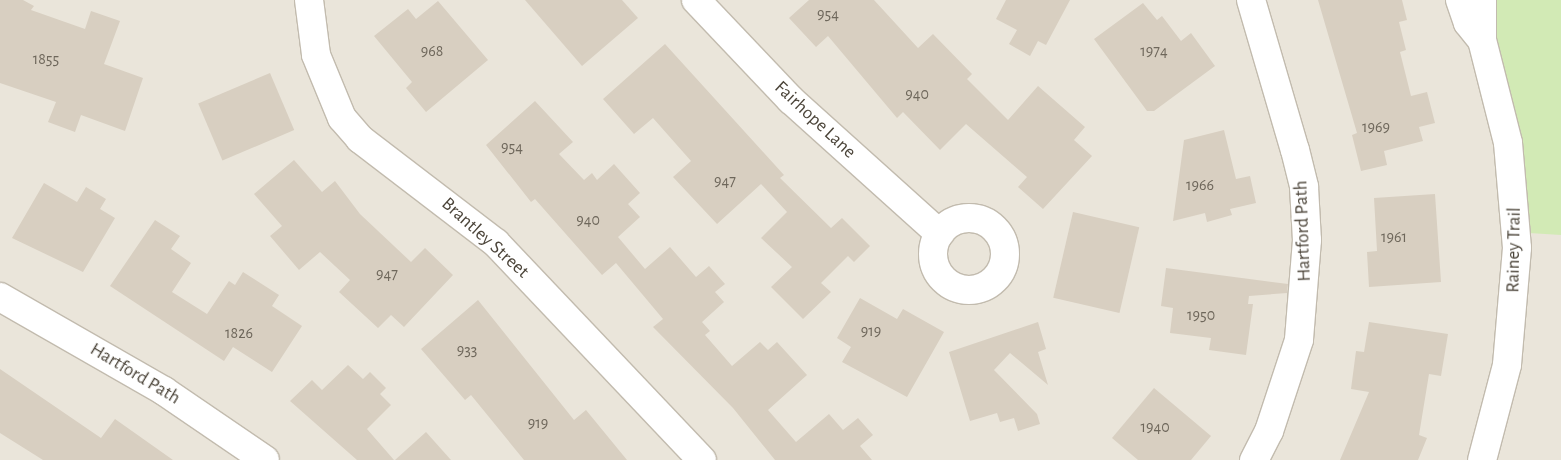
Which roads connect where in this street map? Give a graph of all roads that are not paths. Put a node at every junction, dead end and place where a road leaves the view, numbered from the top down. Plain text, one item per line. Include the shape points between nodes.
1 (310, 0) edge
2 (696, 0) edge
3 (1251, 0) edge
4 (1460, 0) edge
5 (1482, 0) edge
6 (1482, 40) junction
7 (940, 234) dead end
8 (0, 296) edge
9 (264, 460) edge
10 (702, 460) edge
11 (1254, 460) edge
12 (1482, 460) edge

1 - 10 street, Brantley Street via 322,76 342,118 360,139 496,243
2 - 7 street, Fairhope Lane via 791,100
3 - 11 street, Hartford Path via 1304,187 1307,240 1299,340 1270,431
4 - 6 street, Rainey Trail via 1468,23
5 - 6 street, Rainey Trail
6 - 12 street, Rainey Trail via 1508,143 1517,248 1507,365
8 - 9 street, Hartford Path via 164,391

